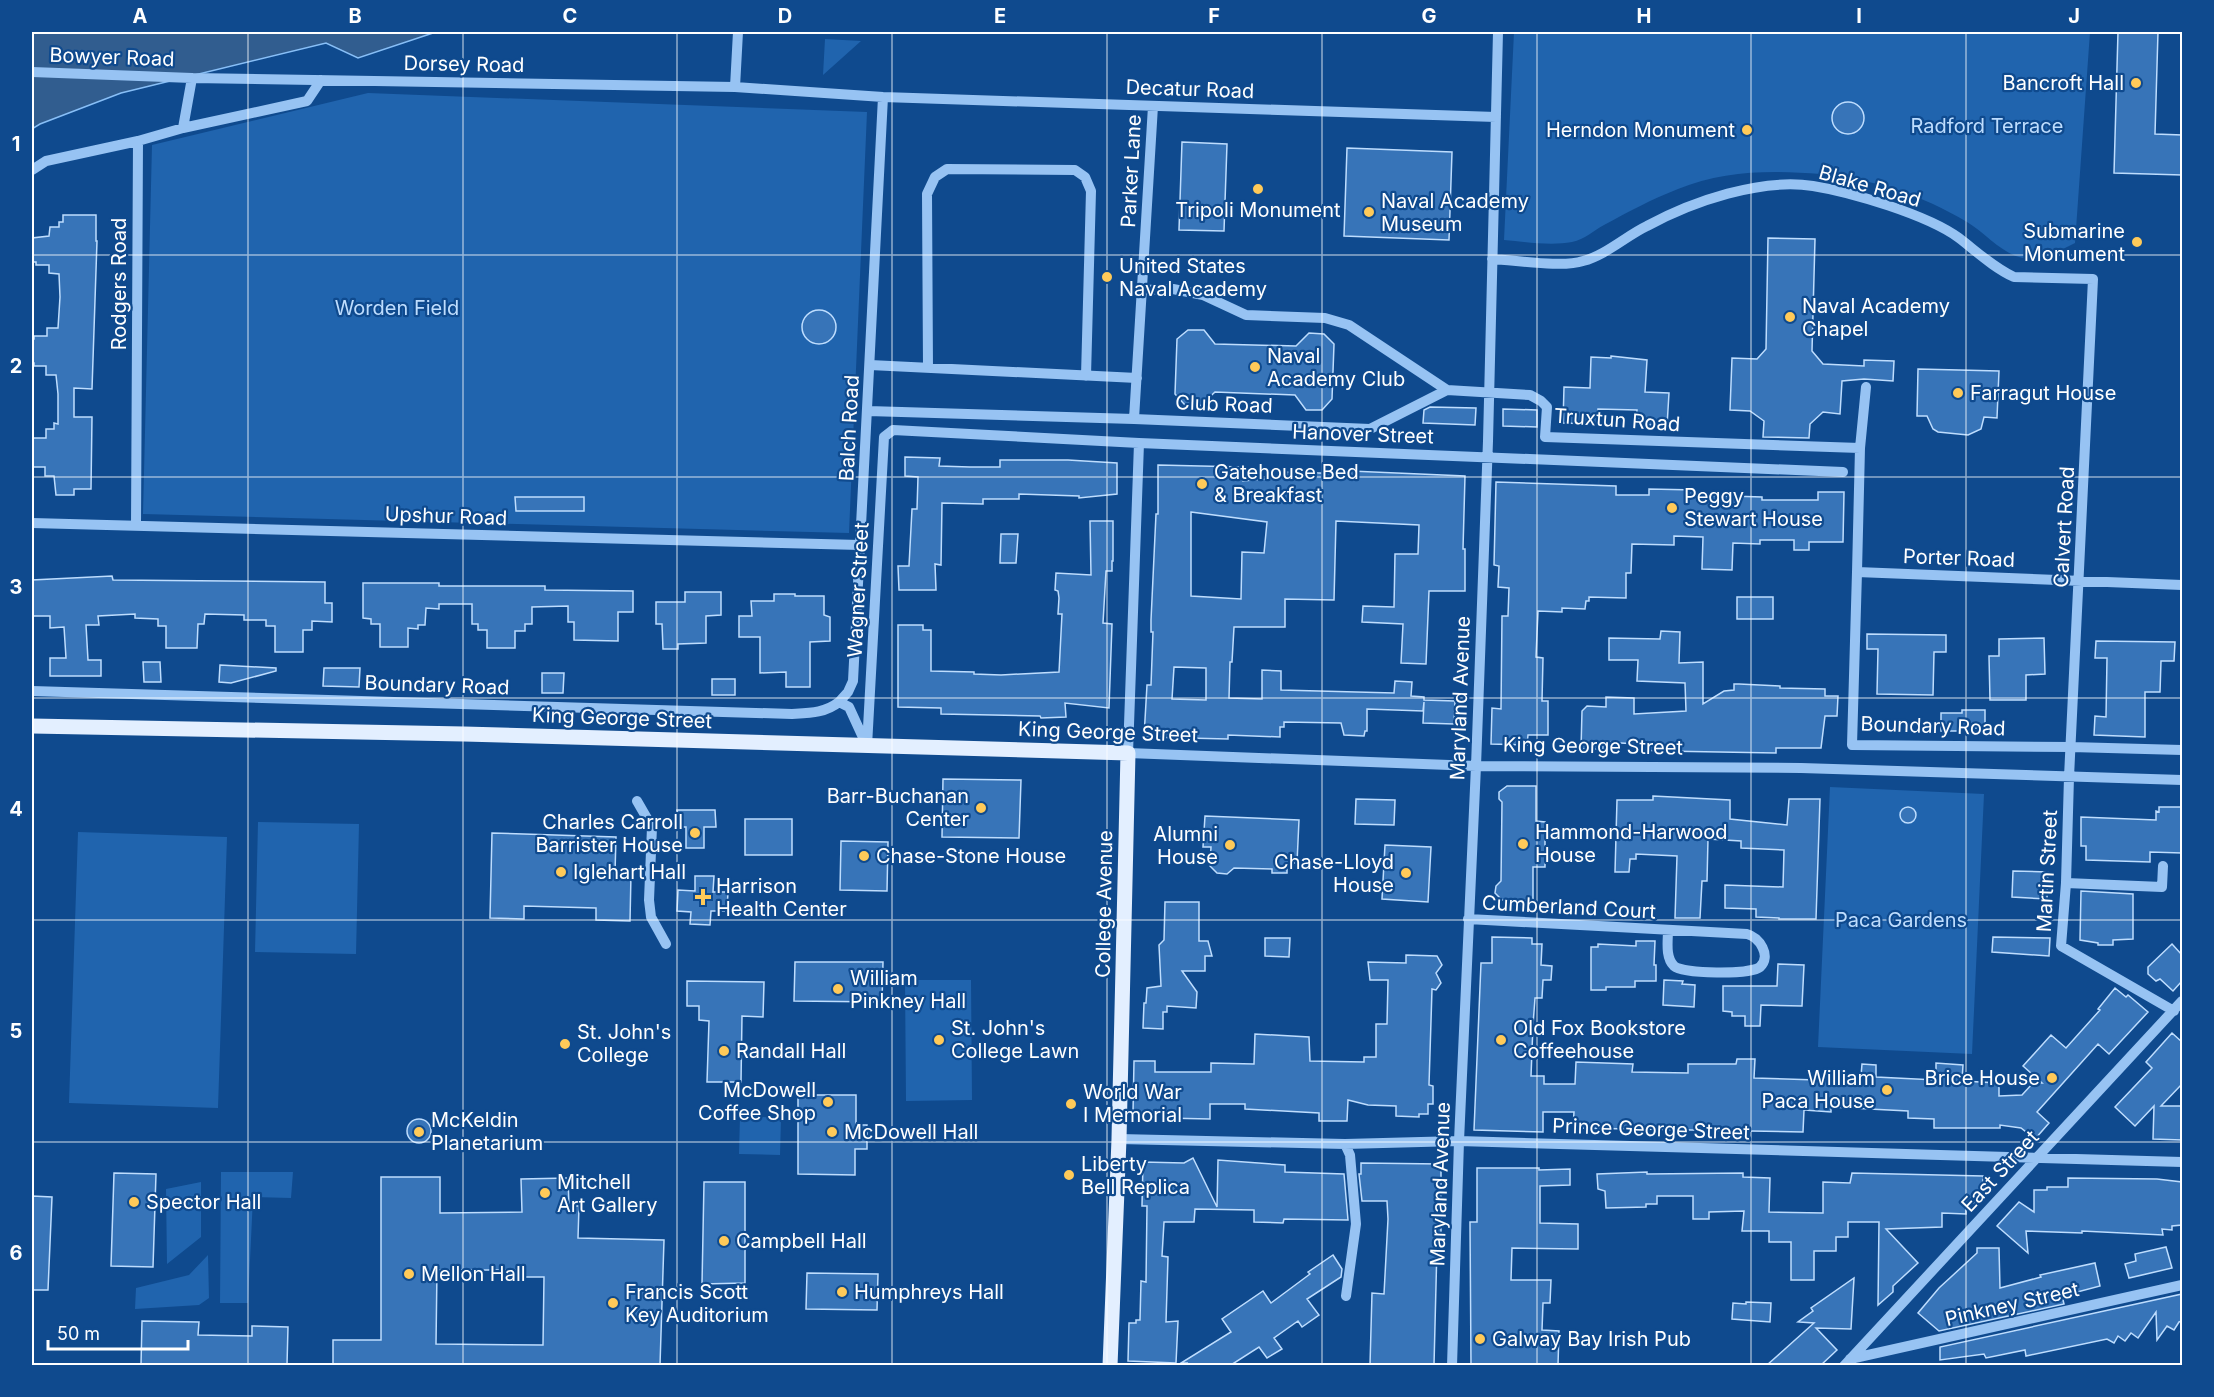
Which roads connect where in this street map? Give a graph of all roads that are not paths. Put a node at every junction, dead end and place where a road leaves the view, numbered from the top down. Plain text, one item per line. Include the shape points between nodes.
1 (738, 32) edge
2 (1498, 32) edge
3 (32, 72) edge
4 (192, 78) junction
5 (321, 80) junction
6 (735, 87) junction
7 (883, 97) junction
8 (1153, 106) junction
9 (1496, 117) junction
10 (183, 128) junction
11 (138, 141) junction
12 (32, 170) edge
13 (1492, 259) junction
14 (2093, 279) joint
15 (1142, 290) junction
16 (870, 365) junction
17 (928, 368) junction
18 (1086, 376) junction
19 (1137, 378) junction
20 (1866, 387) dead end
21 (1447, 390) junction
22 (1489, 391) junction
23 (868, 411) junction
24 (1134, 419) junction
25 (884, 436) joint
26 (1139, 443) junction
27 (1860, 448) junction
28 (1486, 457) junction
29 (1843, 472) dead end
30 (32, 523) edge
31 (136, 526) junction
32 (860, 545) junction
33 (1857, 572) junction
34 (2079, 582) junction
35 (2182, 585) edge
36 (32, 691) edge
37 (839, 702) junction
38 (32, 726) edge
39 (867, 746) junction
40 (2071, 747) junction
41 (2182, 750) edge
42 (1128, 753) junction
43 (1476, 766) junction
44 (2069, 777) junction
45 (2182, 780) edge
46 (637, 801) dead end
47 (2163, 866) dead end
48 (2066, 884) junction
49 (1468, 919) junction
50 (1668, 930) junction
51 (666, 944) dead end
52 (2182, 1001) edge
53 (2174, 1011) junction
54 (1119, 1139) junction
55 (1459, 1141) junction
56 (1345, 1144) junction
57 (2037, 1158) junction
58 (2182, 1162) edge
59 (2182, 1284) edge
60 (1346, 1296) dead end
61 (1847, 1362) edge
62 (1110, 1365) edge
63 (1452, 1365) edge

1 - 6 street
2 - 9 street, Maryland Avenue
3 - 4 street, Bowyer Road
4 - 5 street, Dorsey Road
4 - 10 street
5 - 6 street, Dorsey Road
5 - 10 street via 308,101
6 - 7 street, Dorsey Road
7 - 8 street, Decatur Road
7 - 16 street, Balch Road
8 - 9 street, Decatur Road
8 - 15 street, Parker Lane
9 - 13 street, Maryland Avenue
10 - 11 street
11 - 12 street via 46,161
11 - 31 street, Rodgers Road
13 - 14 street, Blake Road via 1582,262 1682,209 1756,188 1794,185 1837,191 1912,215 1959,238 2014,277
13 - 22 street, Maryland Avenue
14 - 34 street, Calvert Road
15 - 19 street, Parker Lane
15 - 21 street via 1203,295 1246,315 1325,318 1349,325
16 - 17 street
16 - 23 street, Balch Road
17 - 18 street
17 - 18 street via 927,194 935,177 947,169 1075,170 1085,177 1091,191
18 - 19 street
19 - 24 street, Parker Lane
20 - 27 street
21 - 22 street, Truxtun Road
21 - 24 street, Club Road via 1370,429
22 - 27 street, Truxtun Road via 1530,395 1541,401 1547,407 1545,438
22 - 28 street, Maryland Avenue
23 - 24 street, Club Road
23 - 32 street, Balch Road
25 - 26 street, Hanover Street via 893,430
25 - 39 street, Wagner Street
26 - 28 street, Hanover Street
26 - 42 street, College Avenue
27 - 33 street
28 - 29 street, Hanover Street
28 - 43 street, Maryland Avenue
30 - 31 street, Upshur Road
31 - 32 street, Upshur Road
32 - 37 street, Balch Road via 853,681
33 - 34 street, Porter Road
33 - 40 street, Boundary Road via 1852,746
34 - 35 street, Porter Road
34 - 40 street, Calvert Road
36 - 37 street, Boundary Road via 792,714 816,713
37 - 39 street via 849,707
38 - 39 main road, King George Street
39 - 42 main road, King George Street
40 - 41 street, Boundary Road
40 - 44 street, Calvert Road
42 - 43 street, King George Street
42 - 54 main road, College Avenue
43 - 44 street, King George Street via 1801,768
43 - 49 street, Maryland Avenue
44 - 45 street, King George Street
44 - 48 street, Martin Street
46 - 51 street via 652,827 651,917
47 - 48 street via 2162,887
48 - 53 street, Martin Street via 2061,946
49 - 50 street, Cumberland Court
49 - 55 street, Maryland Avenue
50 - 50 street, Cumberland Court via 1670,960 1685,971 1749,972 1763,960 1764,953 1754,936
52 - 53 street, East Street
53 - 57 street, East Street
54 - 56 street, Prince George Street
54 - 62 main road, College Avenue
55 - 56 street, Prince George Street
55 - 57 street, Prince George Street
55 - 63 street, Maryland Avenue
56 - 60 street via 1350,1155 1356,1224
57 - 58 street, Prince George Street
57 - 61 street, East Street
59 - 61 street, Pinkney Street

